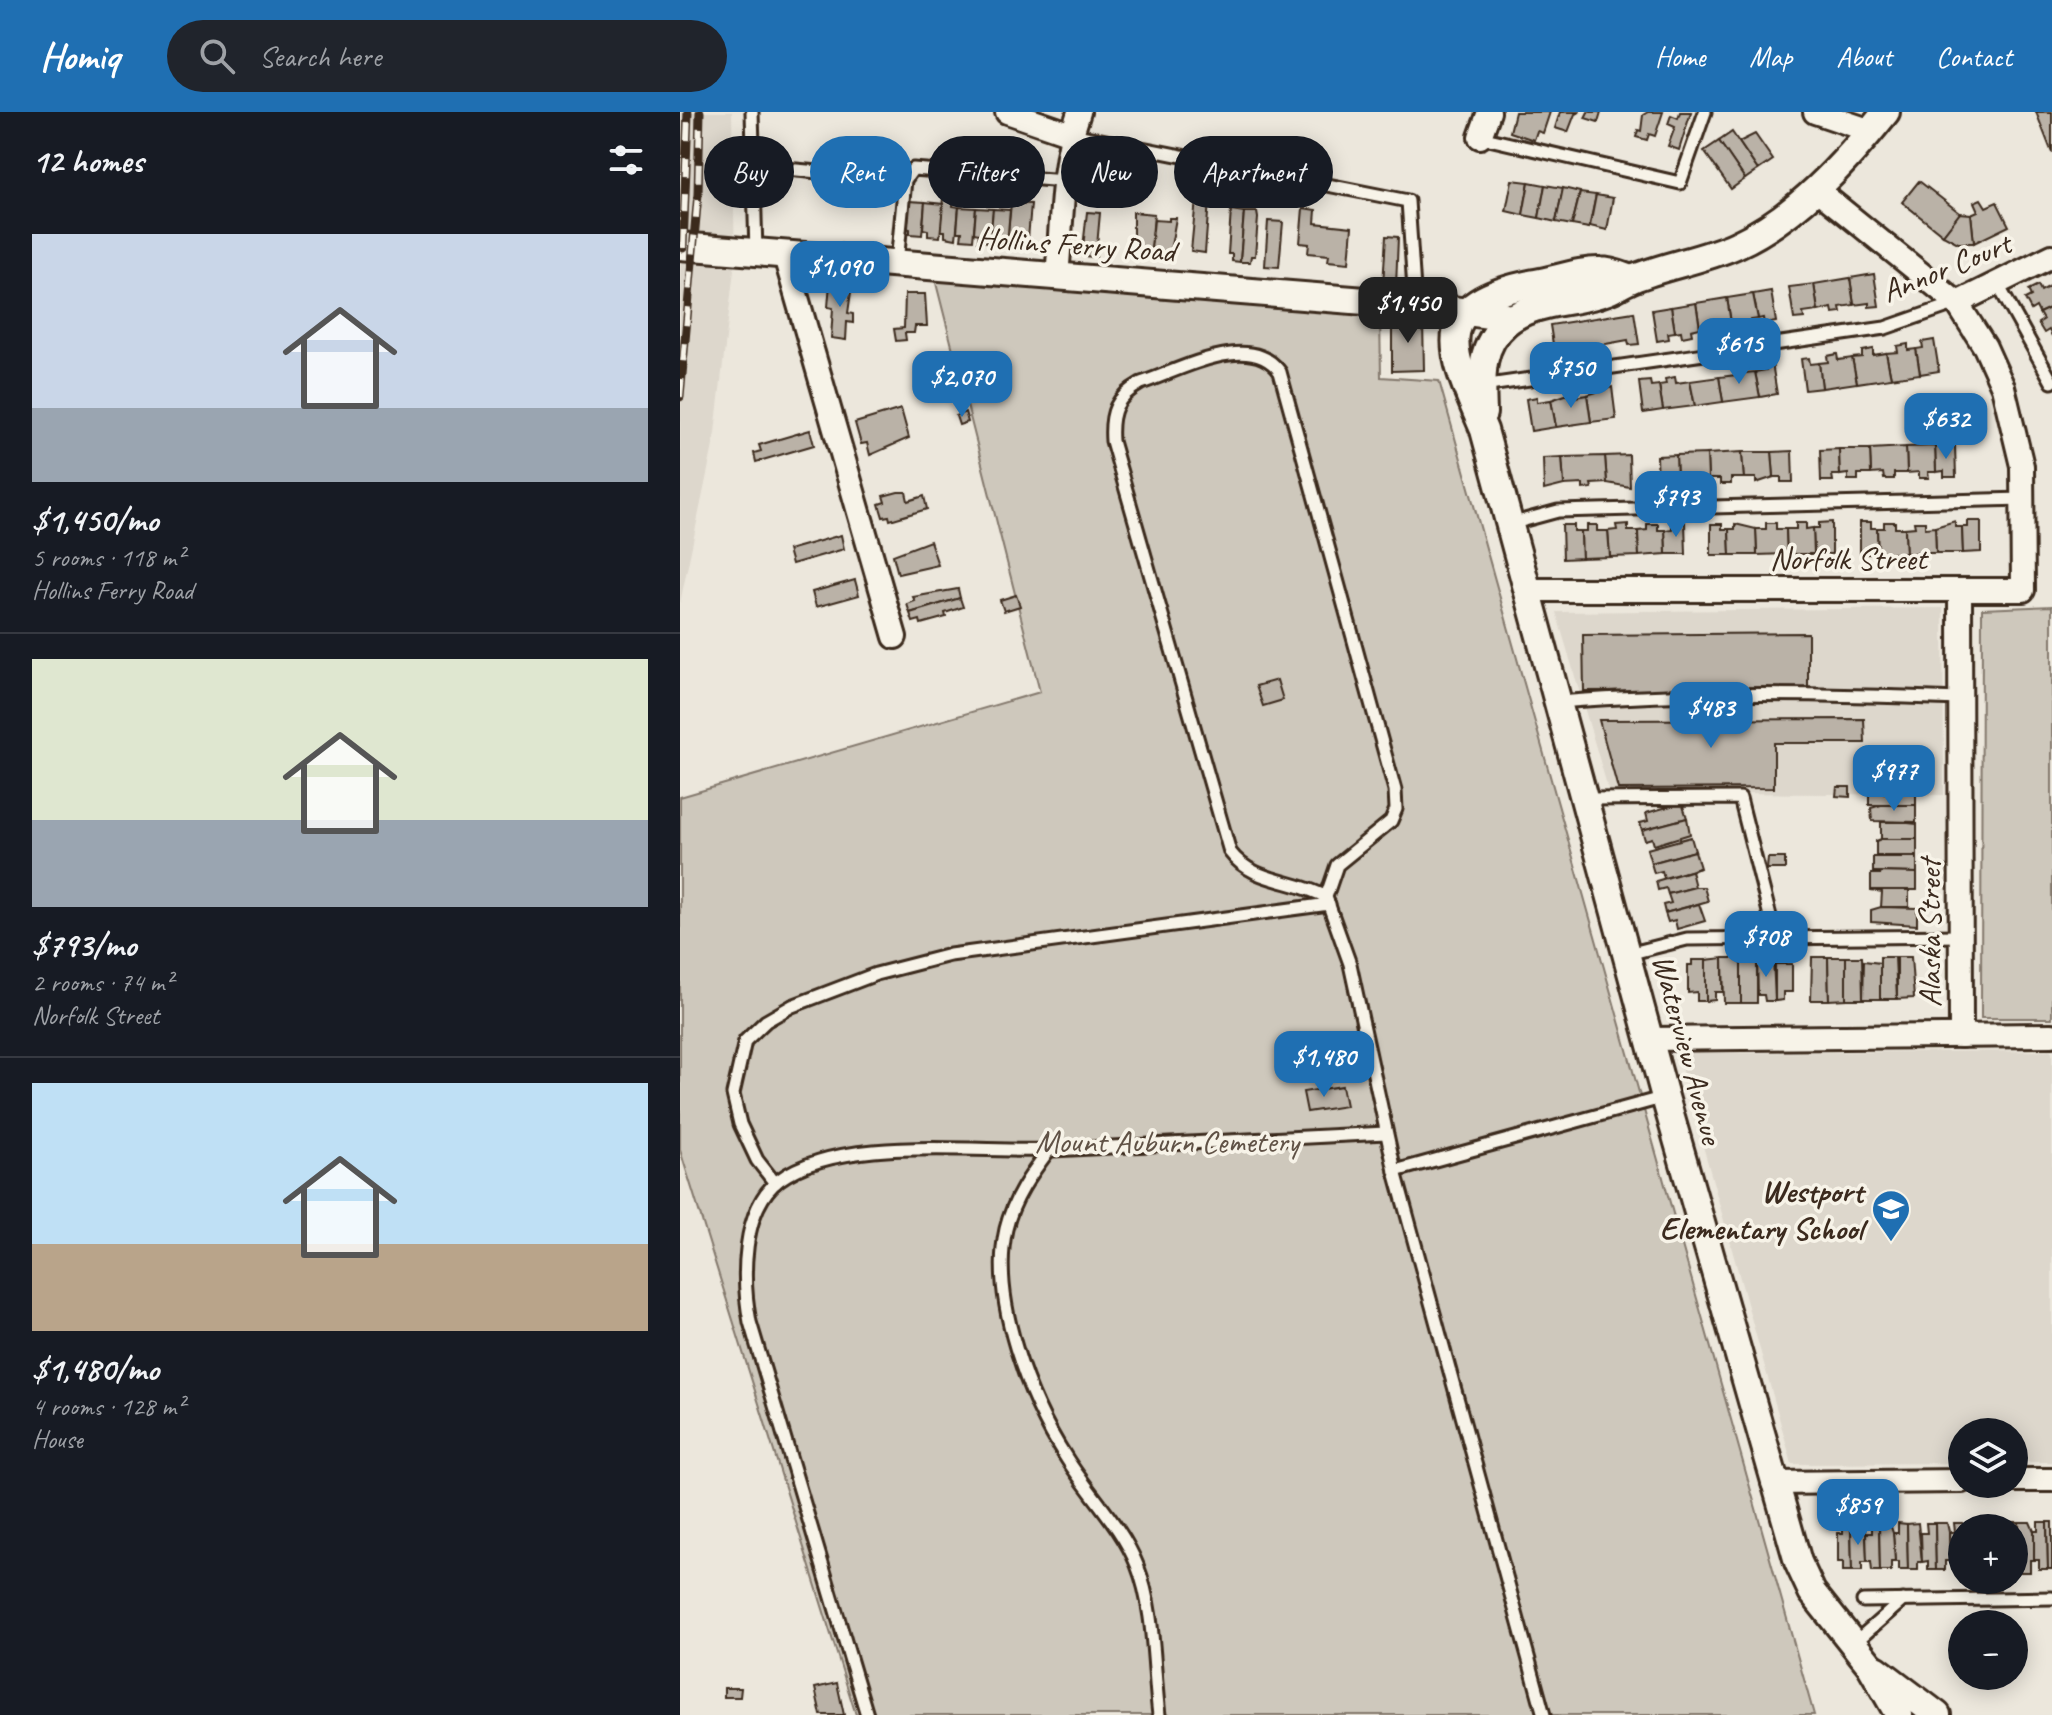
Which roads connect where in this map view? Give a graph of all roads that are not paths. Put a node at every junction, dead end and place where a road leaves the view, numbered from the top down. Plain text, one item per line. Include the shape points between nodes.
1 (752, 112) edge
2 (1007, 112) edge
3 (1079, 112) edge
4 (1489, 112) edge
5 (1705, 112) edge
6 (1815, 112) edge
7 (1878, 122) edge
8 (1071, 134) junction
9 (752, 136) edge
10 (1480, 137) joint
11 (912, 170) edge
12 (1061, 181) edge
13 (1816, 189) junction
14 (754, 208) edge
15 (902, 208) edge
16 (1063, 208) edge
17 (680, 246) edge
18 (756, 253) junction
19 (785, 256) junction
20 (2052, 256) edge
21 (897, 264) junction
22 (1057, 277) junction
23 (1631, 279) junction
24 (1997, 283) junction
25 (1957, 303) junction
26 (1415, 305) junction
27 (1466, 312) junction
28 (1506, 323) junction
29 (2052, 382) edge
30 (1482, 386) junction
31 (1484, 430) junction
32 (2024, 499) junction
33 (1509, 524) junction
34 (1529, 590) junction
35 (1960, 590) junction
36 (895, 637) dead end
37 (1960, 699) junction
38 (1559, 702) junction
39 (1585, 799) junction
40 (1328, 900) junction
41 (1775, 936) junction
42 (1961, 936) junction
43 (1628, 954) junction
44 (2052, 1035) edge
45 (1961, 1036) junction
46 (1650, 1039) junction
47 (1665, 1097) junction
48 (1386, 1133) junction
49 (1049, 1150) junction
50 (1395, 1171) junction
51 (775, 1183) junction
52 (2028, 1480) edge
53 (2052, 1480) edge
54 (1948, 1481) edge
55 (1773, 1483) junction
56 (2052, 1598) edge
57 (1903, 1600) junction
58 (1863, 1601) dead end
59 (1852, 1645) junction
60 (1870, 1665) junction
61 (867, 1715) edge
62 (1159, 1715) edge
63 (1544, 1715) edge
64 (1899, 1715) edge
65 (1937, 1715) edge

1 - 9 lane
2 - 8 street
3 - 8 street
4 - 10 street
5 - 10 lane via 1680,183
6 - 7 street
7 - 13 street, Hollins Ferry Road
8 - 26 lane via 1408,201
11 - 12 lane
13 - 23 street, Hollins Ferry Road via 1738,244
13 - 25 street
14 - 18 lane
15 - 21 lane
16 - 22 street
17 - 18 street, Hollins Ferry Road
18 - 19 street, Hollins Ferry Road
19 - 21 street, Hollins Ferry Road
19 - 36 street
20 - 24 street, Annor Court
21 - 22 street, Hollins Ferry Road
22 - 26 street, Hollins Ferry Road
23 - 27 street, Hollins Ferry Road via 1601,271 1509,288 1487,295
23 - 28 street, Hollins Ferry Road via 1609,291 1534,309
24 - 25 street, Annor Court
24 - 29 lane
25 - 30 lane, Annor Court via 1885,328
25 - 32 street via 2003,387 2016,428
26 - 27 street, Hollins Ferry Road
27 - 28 street, Hollins Ferry Road
27 - 31 street, Waterview Avenue via 1455,336 1455,356
28 - 30 street, Waterview Avenue via 1484,357
30 - 31 street, Waterview Avenue
31 - 33 street, Waterview Avenue
32 - 33 lane via 1558,511
32 - 35 street, Norfolk Street via 2023,590
33 - 34 street, Waterview Avenue
34 - 35 street, Norfolk Street
34 - 38 street, Waterview Avenue
35 - 37 street, Alaska Street
37 - 38 lane via 1802,695
37 - 42 street, Alaska Street
38 - 39 street, Waterview Avenue
39 - 41 lane via 1740,798
39 - 43 street, Waterview Avenue
40 - 40 lane via 1337,865 1391,821 1395,790 1280,372 1273,361 1246,351 1126,392 1110,421 1112,441 1230,852 1248,872 1311,888
40 - 48 lane via 1350,964
40 - 51 lane via 950,955 876,974 792,1006 745,1041 733,1094 740,1124
41 - 42 lane
41 - 43 lane via 1687,939
42 - 45 street, Alaska Street
43 - 46 street, Waterview Avenue
44 - 45 street
45 - 46 street
46 - 47 street, Waterview Avenue
47 - 50 lane
47 - 55 street, Waterview Avenue
48 - 49 lane
48 - 50 lane
49 - 51 lane via 846,1154 812,1162
49 - 62 lane via 1022,1190 1006,1230 1006,1308 1043,1418 1137,1566
50 - 63 lane
51 - 61 lane via 753,1223 743,1286
52 - 53 street
54 - 55 street
55 - 59 street, Waterview Avenue via 1805,1578
56 - 57 lane
57 - 58 lane
57 - 59 lane
59 - 60 street, Waterview Avenue
60 - 64 street, Waterview Avenue
60 - 65 street, Waterview Avenue

